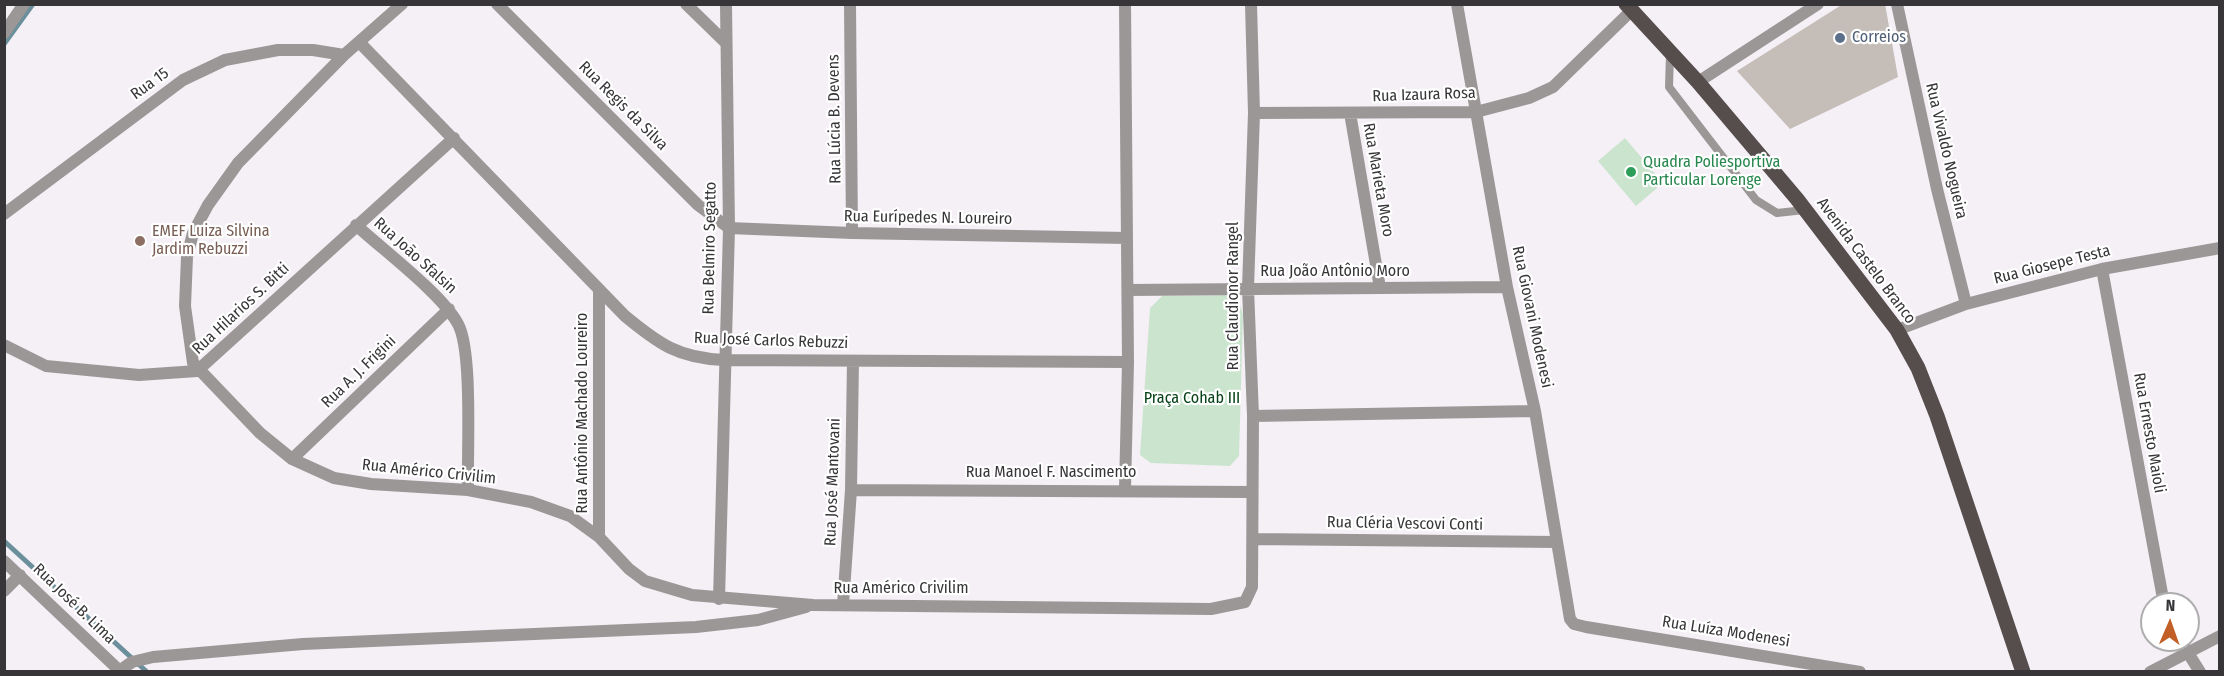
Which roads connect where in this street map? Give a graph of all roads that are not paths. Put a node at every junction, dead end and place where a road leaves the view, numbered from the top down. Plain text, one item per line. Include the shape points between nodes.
1 (24, 4) edge
2 (402, 4) edge
3 (497, 4) edge
4 (686, 4) edge
5 (726, 4) edge
6 (850, 4) edge
7 (1125, 4) edge
8 (1251, 4) edge
9 (1457, 4) edge
10 (1818, 4) edge
11 (1897, 4) edge
12 (1628, 8) edge
13 (4, 33) edge
14 (360, 43) junction
15 (726, 43) junction
16 (1670, 52) junction
17 (344, 56) junction
18 (1698, 82) junction
19 (1476, 112) junction
20 (1254, 113) junction
21 (1350, 113) junction
22 (454, 138) junction
23 (1806, 210) junction
24 (4, 214) edge
25 (356, 225) junction
26 (729, 228) junction
27 (852, 233) junction
28 (1127, 238) junction
29 (2220, 248) edge
30 (2102, 269) junction
31 (1507, 287) junction
32 (1248, 288) junction
33 (1380, 288) junction
34 (599, 289) junction
35 (1128, 290) junction
36 (1966, 304) junction
37 (449, 309) junction
38 (1897, 330) junction
39 (4, 345) edge
40 (724, 360) junction
41 (853, 361) junction
42 (1128, 362) junction
43 (197, 371) junction
44 (1535, 411) junction
45 (1253, 416) junction
46 (292, 459) junction
47 (1125, 489) junction
48 (468, 490) junction
49 (851, 490) junction
50 (1251, 492) junction
51 (599, 537) junction
52 (1253, 539) junction
53 (1557, 542) junction
54 (4, 561) edge
55 (20, 575) junction
56 (1252, 587) joint
57 (4, 591) edge
58 (2162, 592) edge
59 (719, 600) junction
60 (813, 605) junction
61 (843, 605) junction
62 (1586, 627) joint
63 (2220, 636) edge
64 (2188, 653) junction
65 (2017, 656) junction
66 (120, 671) edge
67 (1860, 672) edge
68 (2023, 672) edge
69 (2028, 672) edge
70 (2150, 672) edge
71 (2200, 672) edge

1 - 13 street
2 - 14 street
3 - 26 street, Rua Regis da Silva via 698,205
4 - 15 street
5 - 15 street, Rua Belmiro Segatto
6 - 27 street, Rua Lúcia B. Devens
7 - 28 street
8 - 20 street, Rua Claudionor Rangel
9 - 19 street, Rua Giovani Modenesi
10 - 18 street
11 - 36 street, Rua Vivaldo Nogueira
12 - 16 main road, Avenida Castelo Branco
12 - 19 street, Rua Izaura Rosa via 1553,87 1529,98
14 - 17 street
14 - 22 street, Rua José Carlos Rebuzzi
15 - 26 street, Rua Belmiro Segatto
16 - 18 main road, Avenida Castelo Branco
16 - 23 lane via 1669,87 1756,200 1778,213
17 - 24 street, Rua 15 via 278,50 225,60 183,80
17 - 43 street via 238,162 194,233 187,257 185,306
18 - 23 main road, Avenida Castelo Branco
19 - 21 street, Rua Izaura Rosa
19 - 31 street, Rua Giovani Modenesi
20 - 21 street, Rua Izaura Rosa
20 - 32 street, Rua Claudionor Rangel
21 - 33 street, Rua Marieta Moro
22 - 25 street, Rua Hilarios S. Bitti
22 - 34 street, Rua José Carlos Rebuzzi
23 - 38 main road, Avenida Castelo Branco
25 - 37 street, Rua João Sfalsin
25 - 43 street, Rua Hilarios S. Bitti
26 - 27 street, Rua Eurípedes N. Loureiro
26 - 40 street, Rua Belmiro Segatto
27 - 28 street, Rua Eurípedes N. Loureiro
28 - 35 street
29 - 30 street, Rua Giosepe Testa
30 - 36 street, Rua Giosepe Testa
30 - 58 street, Rua Ernesto Maioli
31 - 33 street, Rua João Antônio Moro
31 - 44 street, Rua Giovani Modenesi
32 - 33 street, Rua João Antônio Moro
32 - 35 street, Rua João Antônio Moro
32 - 45 street, Rua Claudionor Rangel
34 - 40 street, Rua José Carlos Rebuzzi via 632,322 676,353
34 - 51 street, Rua Antônio Machado Loureiro
35 - 42 street
36 - 38 street, Rua Giosepe Testa
37 - 46 street, Rua A. J. Frigini
37 - 48 street, Rua João Sfalsin via 460,327 466,363
38 - 65 main road, Avenida Castelo Branco via 1937,416
39 - 43 street, Rua Hilarios S. Bitti via 46,366 139,375
40 - 41 street, Rua José Carlos Rebuzzi
40 - 59 street, Rua Belmiro Segatto
41 - 42 street, Rua José Carlos Rebuzzi
41 - 49 street, Rua José Mantovani
42 - 47 street
43 - 46 street, Rua Américo Crivilim
44 - 45 street
44 - 53 street, Rua Giovani Modenesi
45 - 50 street, Rua Claudionor Rangel
46 - 48 street, Rua Américo Crivilim via 343,479 371,484
47 - 49 street, Rua Manoel F. Nascimento
47 - 50 street, Rua Manoel F. Nascimento
48 - 51 street, Rua Américo Crivilim via 531,502 570,516
49 - 61 street, Rua José Mantovani
50 - 52 street, Rua Claudionor Rangel
51 - 59 street, Rua Américo Crivilim via 645,581 667,590
52 - 53 street, Rua Cléria Vescovi Conti
52 - 56 street, Rua Claudionor Rangel
53 - 62 street, Rua Giovani Modenesi via 1570,619
54 - 55 street, Rua José B. Lima
55 - 57 street
55 - 66 street, Rua José B. Lima
56 - 61 street, Rua Américo Crivilim via 1245,602 1211,609
59 - 60 street, Rua Américo Crivilim
60 - 61 street, Rua Américo Crivilim
60 - 66 street via 758,620 696,627 303,644 153,657 132,662
62 - 67 street, Rua Luíza Modenesi
63 - 64 street
64 - 70 street
64 - 71 street
65 - 68 main road, Avenida Castelo Branco
65 - 69 main road, Avenida Castelo Branco

